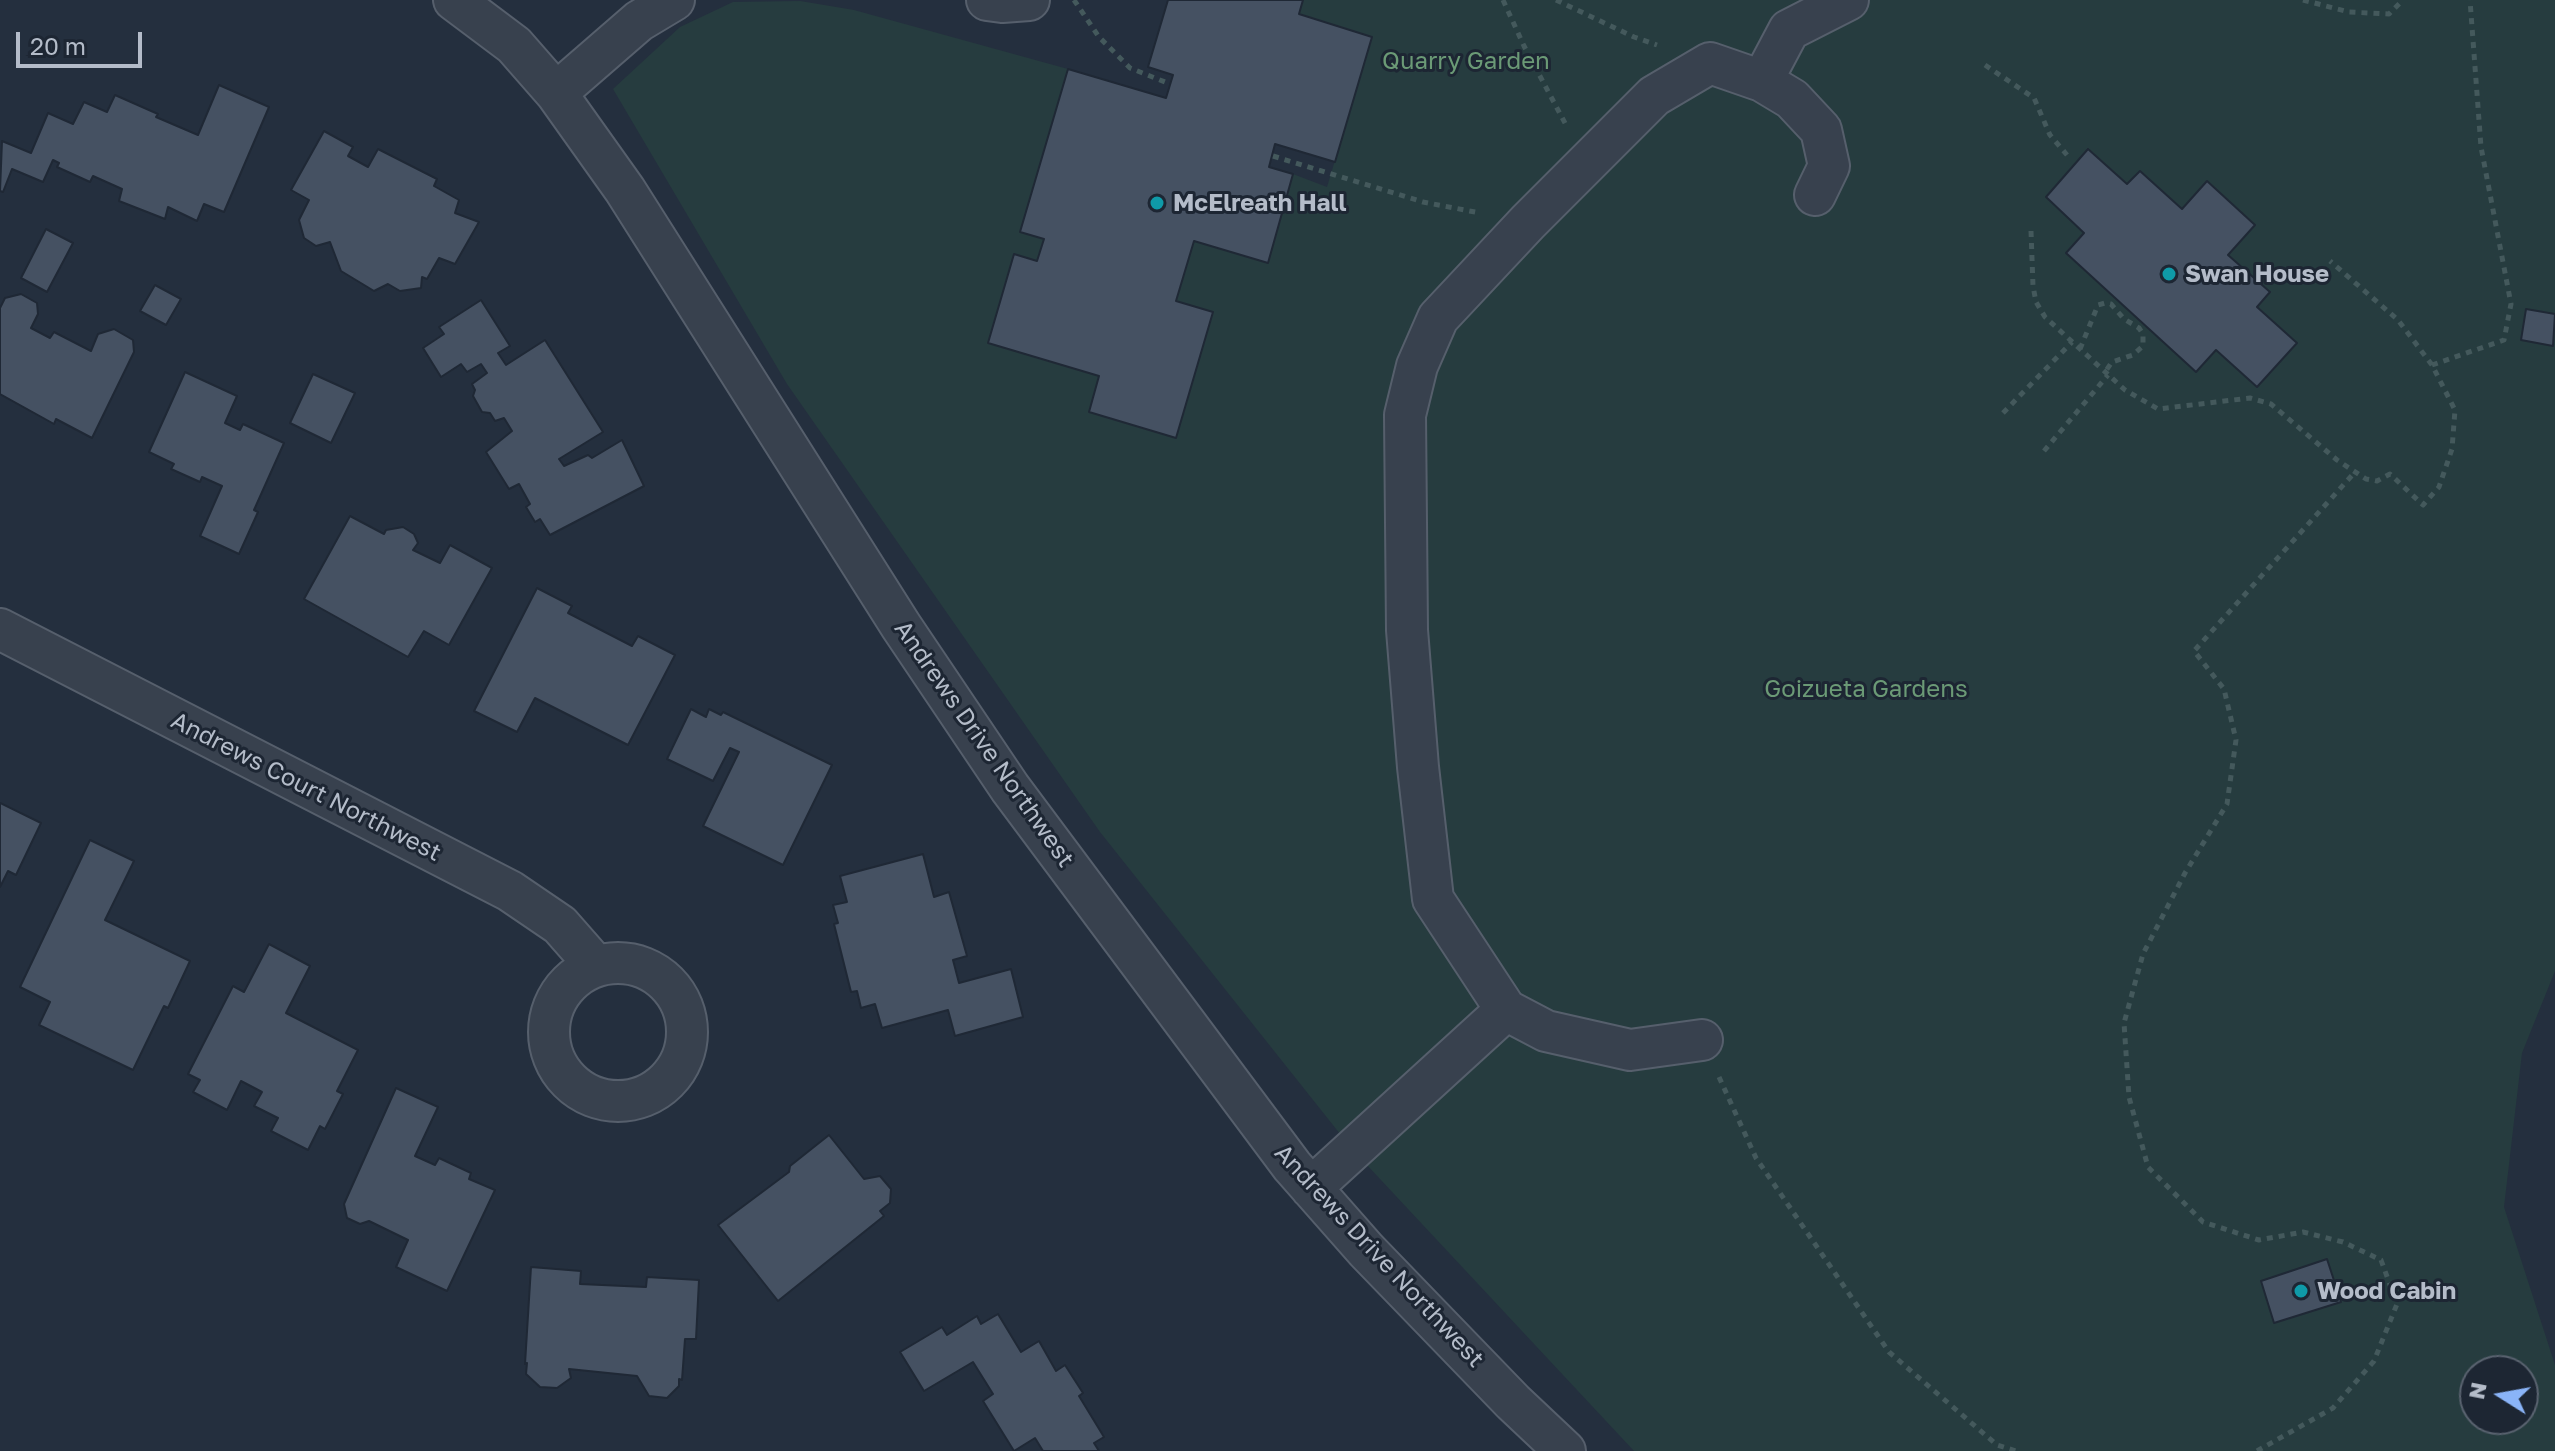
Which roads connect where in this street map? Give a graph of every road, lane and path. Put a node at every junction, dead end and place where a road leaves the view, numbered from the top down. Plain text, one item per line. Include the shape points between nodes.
1 (454, 0) edge
2 (674, 0) edge
3 (987, 0) edge
4 (1029, 0) edge
5 (1074, 0) edge
6 (1503, 0) edge
7 (1556, 0) edge
8 (1848, 0) edge
9 (2303, 0) edge
10 (2403, 0) edge
11 (2470, 0) edge
12 (1634, 37) dead end
13 (1985, 65) dead end
14 (1762, 81) junction
15 (1170, 84) dead end
16 (556, 93) junction
17 (1594, 155) junction
18 (2067, 155) dead end
19 (1273, 156) dead end
20 (1815, 195) dead end
21 (1528, 222) junction
22 (2031, 231) dead end
23 (2330, 261) dead end
24 (2072, 342) junction
25 (2080, 349) junction
26 (2432, 365) junction
27 (2107, 374) junction
28 (2003, 413) dead end
29 (2044, 451) dead end
30 (2355, 472) junction
31 (0, 629) edge
32 (596, 966) dead end
33 (1506, 1010) junction
34 (1702, 1040) joint
35 (1311, 1188) junction
36 (1565, 1451) edge
37 (2016, 1451) edge
38 (2257, 1451) edge

1 - 16 street, Andrews Drive Northwest via 514,45
2 - 16 street via 639,21
3 - 4 street
5 - 15 path via 1099,37 1130,68
6 - 17 path via 1567,128
7 - 12 path
8 - 14 street via 1789,30
9 - 10 path via 2349,12 2389,14
11 - 26 path via 2481,147 2511,304 2504,340
13 - 18 path via 2034,98 2050,135
14 - 17 street via 1710,63 1654,96
14 - 20 street via 1792,99 1821,130 1829,166
16 - 35 street, Andrews Drive Northwest via 625,190 1010,788
17 - 21 street
19 - 21 path via 1423,202
21 - 33 street via 1438,318 1417,366 1405,415 1407,630 1433,899
22 - 24 path via 2036,302
23 - 26 path via 2398,320
24 - 25 path
24 - 28 path
25 - 27 path
25 - 27 path via 2098,305 2111,304 2139,328 2143,346 2112,362
26 - 30 path via 2455,410 2452,449 2439,487 2423,505 2390,474 2377,481
27 - 29 path
27 - 30 path via 2158,409 2250,398 2271,404
30 - 38 path via 2194,651 2224,689 2236,740 2227,804 2143,954 2124,1023 2129,1097 2148,1167 2203,1222 2259,1240 2303,1232 2343,1242 2381,1260 2397,1304 2374,1361 2333,1408
31 - 32 street, Andrews Court Northwest via 510,891 560,925
33 - 34 street via 1546,1031 1630,1050
33 - 35 street
34 - 37 path via 1756,1158 1889,1352 1997,1445
35 - 36 street, Andrews Drive Northwest

